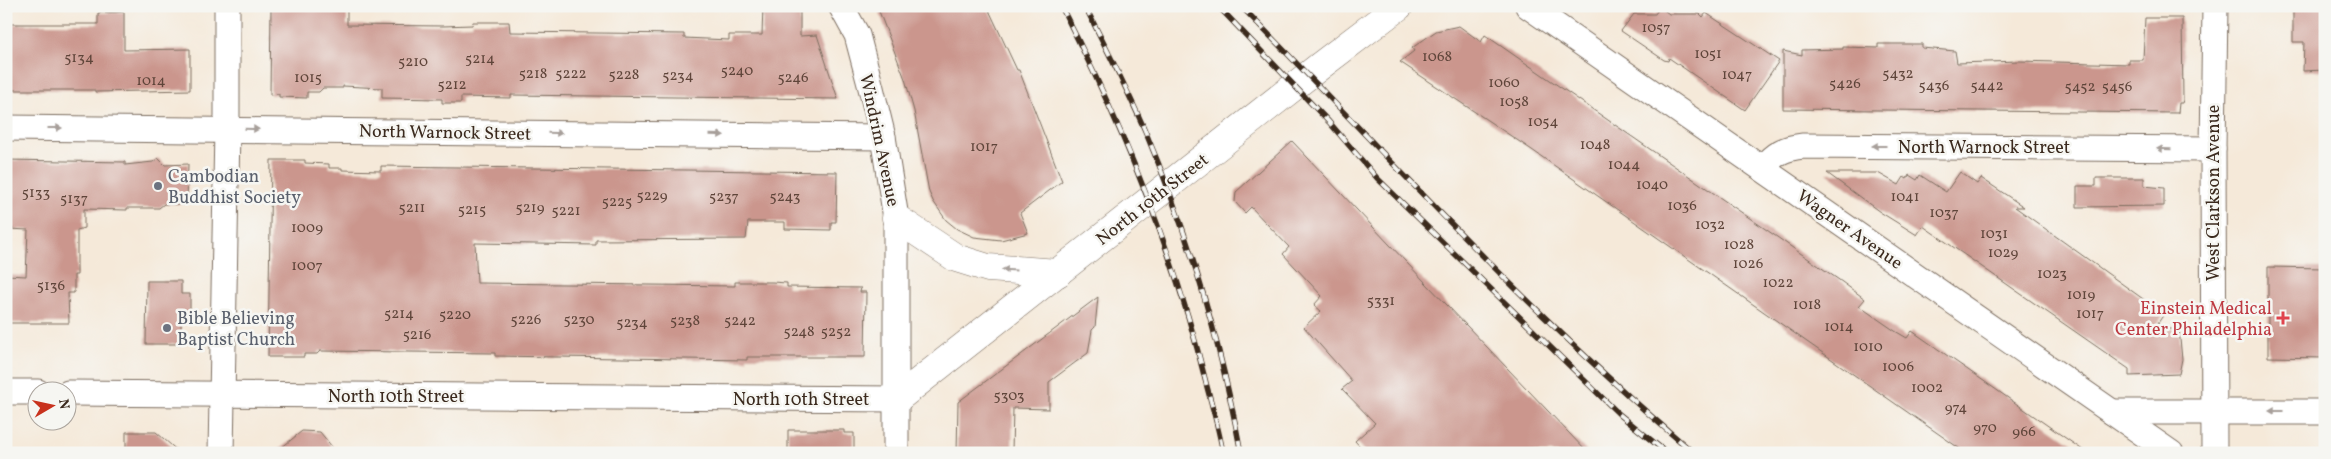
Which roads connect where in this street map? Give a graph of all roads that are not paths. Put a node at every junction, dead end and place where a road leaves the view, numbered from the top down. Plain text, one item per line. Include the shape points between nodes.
1 (227, 6) edge
2 (842, 6) edge
3 (1364, 6) edge
4 (1399, 6) edge
5 (1528, 6) edge
6 (2215, 6) edge
7 (1563, 18) edge
8 (1356, 41) junction
9 (6, 128) edge
10 (227, 129) junction
11 (883, 137) junction
12 (2213, 149) junction
13 (1762, 168) junction
14 (896, 218) junction
15 (1058, 273) junction
16 (6, 392) edge
17 (28, 392) edge
18 (78, 393) edge
19 (221, 395) junction
20 (897, 399) junction
21 (2213, 410) junction
22 (2112, 412) junction
23 (2325, 412) edge
24 (221, 453) edge
25 (896, 453) edge
26 (2171, 453) edge
27 (2214, 453) edge

1 - 10 street
2 - 11 street, Windrim Avenue via 856,35
3 - 8 street
4 - 8 street, North 10th Street
5 - 7 street, Wagner Avenue
6 - 12 street, West Clarkson Avenue
7 - 13 street, Wagner Avenue
8 - 15 street, North 10th Street
9 -> 10 street, North Warnock Street
10 -> 11 street, North Warnock Street
10 - 19 street
11 - 14 street, Windrim Avenue
12 -> 13 street, North Warnock Street via 1804,146 1786,148 1774,154
12 - 21 street, West Clarkson Avenue
13 - 22 street, Wagner Avenue
15 -> 14 street via 988,268 956,258
14 - 20 street, Windrim Avenue
15 - 20 street, North 10th Street
16 - 17 street
18 - 19 street, North 10th Street
19 - 20 street, North 10th Street
19 - 24 street
20 - 25 street, Windrim Avenue
21 - 22 street
23 -> 21 street
21 - 27 street
22 - 26 street, Wagner Avenue

